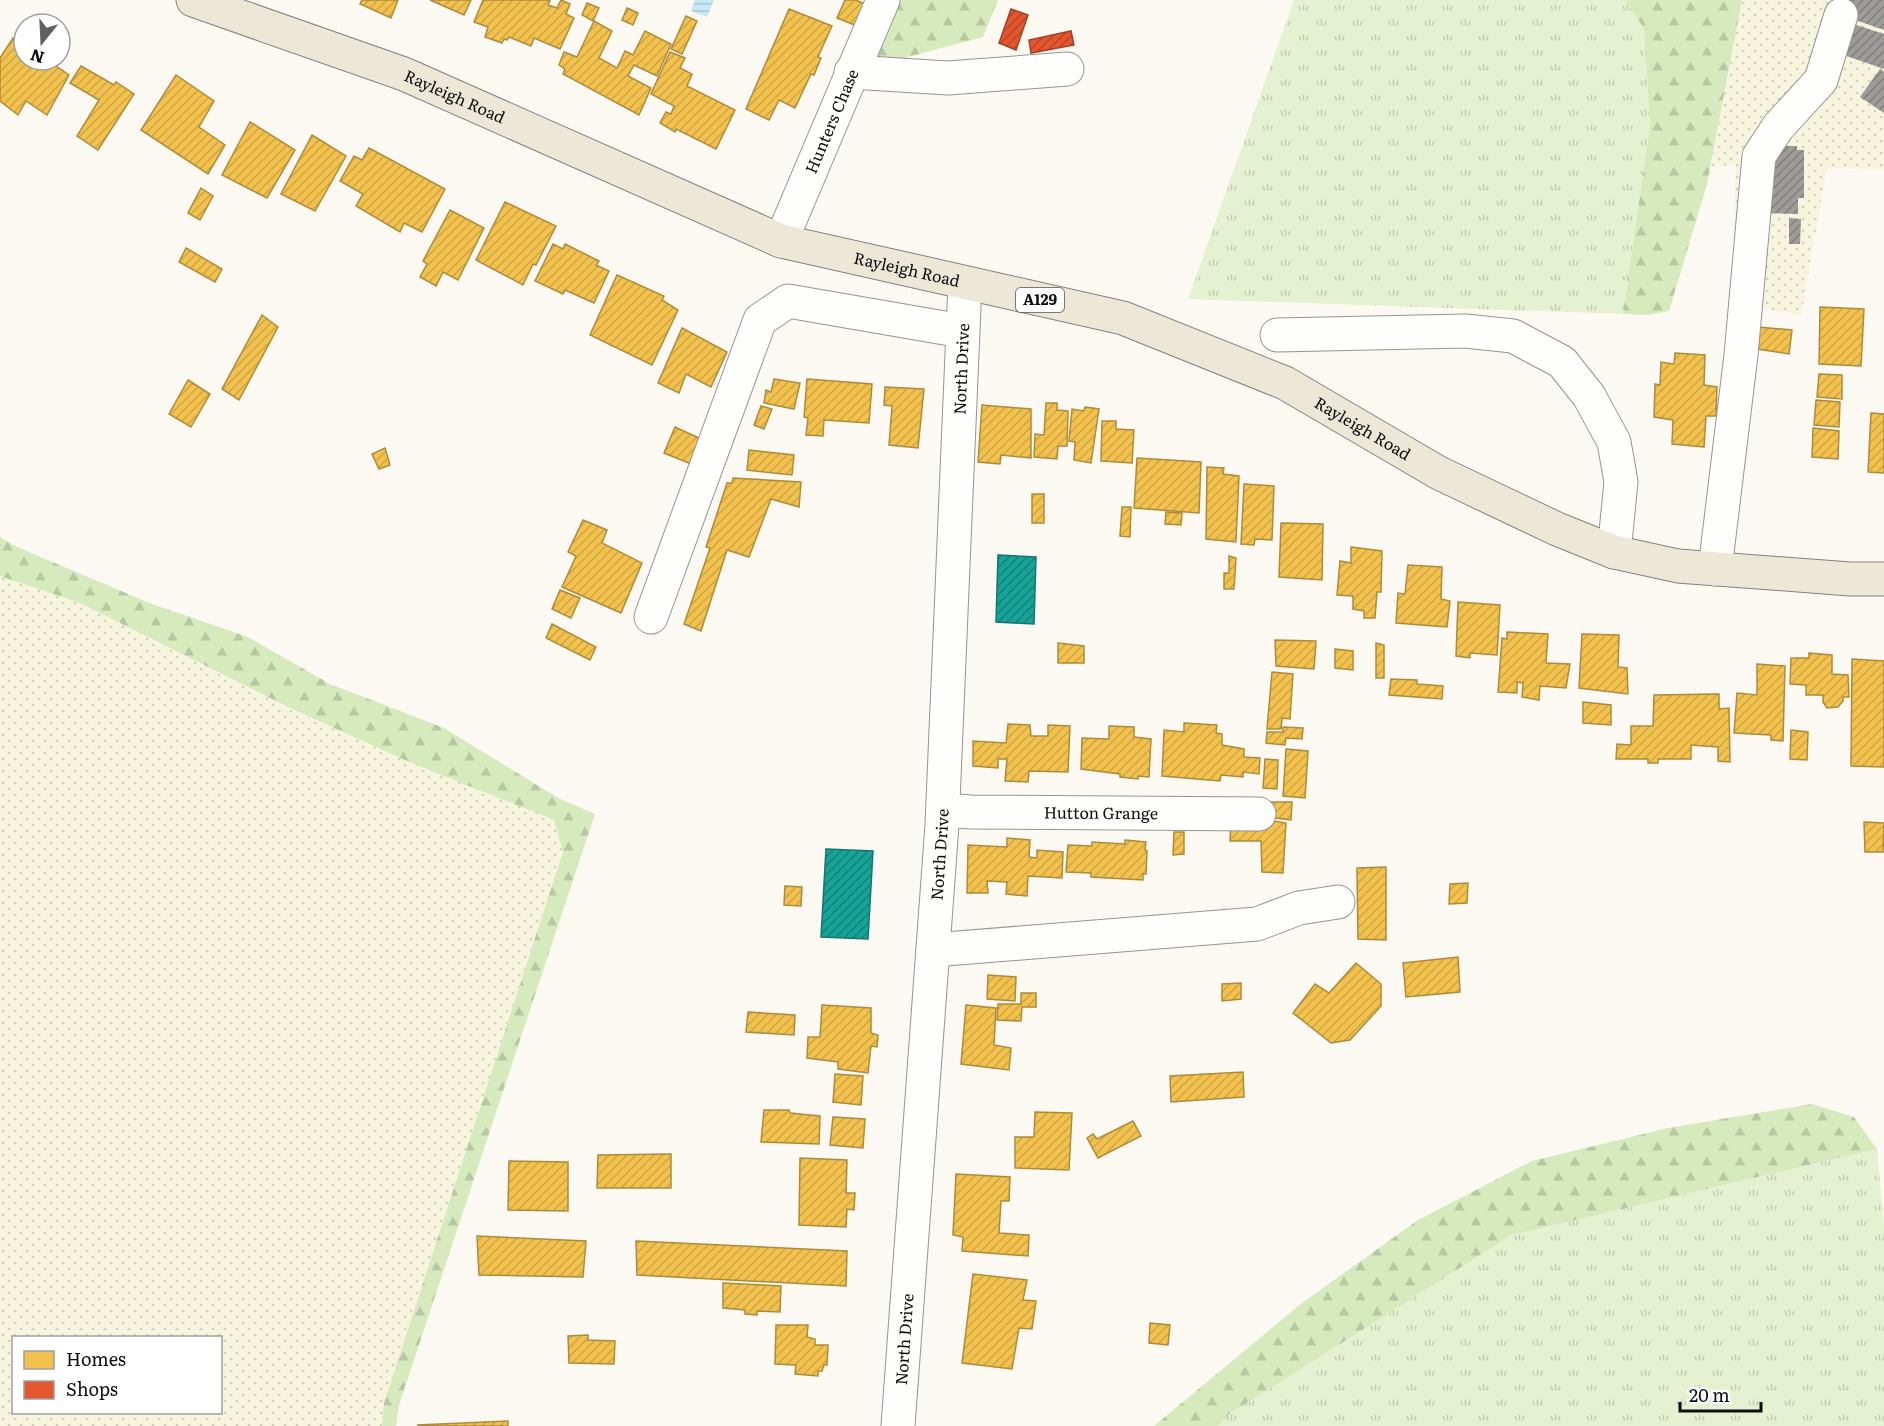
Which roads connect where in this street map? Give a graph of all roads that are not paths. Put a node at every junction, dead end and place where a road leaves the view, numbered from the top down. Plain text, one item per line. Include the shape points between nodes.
1 (193, 0) edge
2 (883, 0) edge
3 (1841, 15) dead end
4 (1067, 69) dead end
5 (851, 72) junction
6 (781, 241) junction
7 (965, 284) junction
8 (962, 331) junction
9 (1277, 335) dead end
10 (1614, 552) junction
11 (1715, 569) junction
12 (1884, 579) edge
13 (651, 617) dead end
14 (943, 810) junction
15 (1259, 814) dead end
16 (1338, 902) dead end
17 (933, 950) junction
18 (898, 1426) edge

1 - 6 main road, Rayleigh Road / A129 via 404,74
2 - 5 street, Hunters Chase
3 - 11 street via 1821,80 1778,127 1759,156 1741,355
4 - 5 street via 948,78
5 - 6 street, Hunters Chase
6 - 7 main road, Rayleigh Road / A129
7 - 8 street, North Drive
7 - 10 main road, Rayleigh Road / A129 via 1123,318 1285,383 1439,473
8 - 13 street via 788,301 760,320
8 - 14 street, North Drive
9 - 10 street via 1465,331 1513,336 1562,362 1589,396 1614,442 1621,482
10 - 11 main road, Rayleigh Road / A129 via 1678,566
11 - 12 main road, Rayleigh Road / A129
14 - 15 street, Hutton Grange
14 - 17 street, North Drive
16 - 17 street via 1299,908 1257,924
17 - 18 street, North Drive

